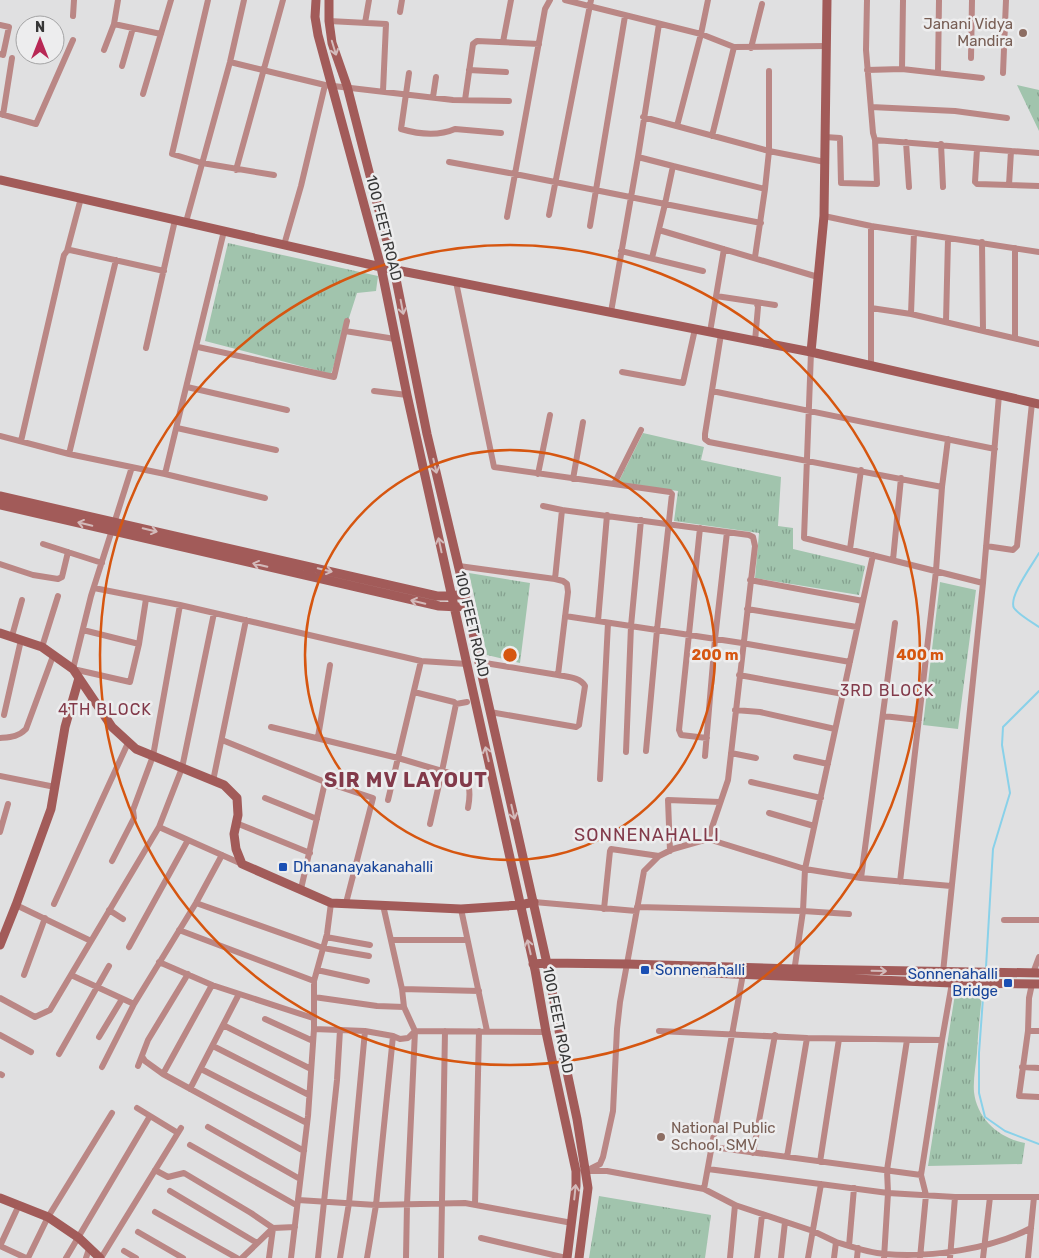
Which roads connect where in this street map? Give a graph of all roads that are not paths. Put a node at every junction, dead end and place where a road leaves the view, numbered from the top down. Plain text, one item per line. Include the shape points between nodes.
1 (74, 0) edge
2 (118, 0) edge
3 (171, 0) edge
4 (208, 0) edge
5 (244, 0) edge
6 (282, 0) edge
7 (316, 0) edge
8 (329, 0) edge
9 (369, 0) edge
10 (402, 0) edge
11 (511, 0) edge
12 (550, 0) edge
13 (565, 0) edge
14 (708, 0) edge
15 (827, 0) edge
16 (866, 0) edge
17 (903, 0) edge
18 (939, 0) edge
19 (972, 0) edge
20 (1006, 0) edge
21 (590, 3) edge
22 (762, 4) dead end
23 (400, 12) dead end
24 (73, 16) dead end
25 (625, 16) junction
26 (329, 21) junction
27 (365, 23) junction
28 (114, 24) junction
29 (658, 24) junction
30 (0, 25) edge
31 (133, 28) junction
32 (161, 34) junction
33 (701, 34) junction
34 (72, 40) dead end
35 (503, 42) junction
36 (539, 44) junction
37 (827, 46) junction
38 (734, 47) junction
39 (751, 48) junction
40 (104, 50) dead end
41 (0, 54) edge
42 (12, 58) dead end
43 (971, 58) dead end
44 (230, 62) junction
45 (122, 66) dead end
46 (902, 69) junction
47 (263, 70) junction
48 (469, 70) junction
49 (868, 70) junction
50 (769, 71) dead end
51 (506, 72) dead end
52 (938, 72) junction
53 (409, 73) dead end
54 (1003, 73) dead end
55 (436, 77) dead end
56 (982, 78) dead end
57 (0, 83) edge
58 (8, 85) junction
59 (328, 85) junction
60 (347, 86) junction
61 (383, 91) junction
62 (143, 94) dead end
63 (406, 94) junction
64 (433, 97) junction
65 (465, 100) junction
66 (509, 101) dead end
67 (871, 107) junction
68 (1, 115) edge
69 (644, 117) junction
70 (1007, 118) dead end
71 (677, 126) junction
72 (501, 133) dead end
73 (712, 136) junction
74 (826, 137) junction
75 (875, 140) junction
76 (906, 142) junction
77 (941, 144) junction
78 (977, 149) junction
79 (769, 151) junction
80 (1011, 151) junction
81 (1039, 152) edge
82 (638, 157) junction
83 (449, 162) dead end
84 (825, 162) junction
85 (202, 163) junction
86 (673, 166) junction
87 (236, 170) junction
88 (515, 174) junction
89 (274, 175) dead end
90 (0, 180) edge
91 (556, 182) junction
92 (1009, 185) junction
93 (1039, 186) edge
94 (909, 187) dead end
95 (943, 187) dead end
96 (765, 189) junction
97 (596, 191) junction
98 (81, 198) junction
99 (630, 198) junction
100 (665, 204) junction
101 (549, 215) dead end
102 (824, 216) junction
103 (507, 217) dead end
104 (175, 220) junction
105 (186, 222) junction
106 (761, 223) junction
107 (590, 226) dead end
108 (871, 226) junction
109 (659, 230) junction
110 (224, 231) junction
111 (914, 233) junction
112 (948, 238) junction
113 (982, 242) junction
114 (284, 245) junction
115 (1015, 248) junction
116 (724, 249) junction
117 (67, 251) junction
118 (621, 251) junction
119 (1039, 252) edge
120 (652, 258) junction
121 (755, 258) junction
122 (116, 260) junction
123 (381, 267) junction
124 (394, 269) junction
125 (164, 271) junction
126 (703, 271) dead end
127 (818, 276) junction
128 (456, 282) junction
129 (716, 296) junction
130 (756, 302) junction
131 (775, 305) dead end
132 (871, 308) junction
133 (611, 312) junction
134 (911, 314) junction
135 (347, 321) dead end
136 (946, 322) junction
137 (695, 329) junction
138 (983, 330) junction
139 (345, 331) junction
140 (710, 332) junction
141 (721, 334) junction
142 (1015, 338) junction
143 (395, 339) junction
144 (755, 341) junction
145 (1039, 344) edge
146 (198, 346) junction
147 (146, 348) dead end
148 (811, 352) junction
149 (871, 367) junction
150 (622, 372) dead end
151 (187, 387) junction
152 (374, 391) dead end
153 (712, 391) junction
154 (407, 395) junction
155 (999, 395) junction
156 (1036, 403) edge
157 (287, 410) dead end
158 (808, 411) junction
159 (550, 414) dead end
160 (583, 422) dead end
161 (177, 428) junction
162 (641, 430) dead end
163 (0, 436) edge
164 (948, 439) junction
165 (21, 441) junction
166 (995, 448) junction
167 (276, 450) dead end
168 (69, 454) junction
169 (806, 461) junction
170 (132, 467) junction
171 (861, 470) junction
172 (165, 474) junction
173 (538, 474) junction
174 (573, 478) junction
175 (901, 478) junction
176 (614, 484) junction
177 (942, 487) junction
178 (0, 496) edge
179 (265, 498) dead end
180 (0, 506) edge
181 (543, 506) dead end
182 (562, 510) junction
183 (607, 515) junction
184 (641, 520) junction
185 (669, 524) junction
186 (114, 526) junction
187 (700, 528) junction
188 (728, 532) junction
189 (43, 544) dead end
190 (986, 546) junction
191 (850, 549) junction
192 (68, 552) junction
193 (873, 555) junction
194 (893, 560) junction
195 (102, 563) junction
196 (0, 564) edge
197 (458, 566) junction
198 (936, 571) junction
199 (555, 579) junction
200 (750, 580) junction
201 (983, 583) junction
202 (94, 588) junction
203 (465, 594) junction
204 (58, 596) dead end
205 (451, 596) junction
206 (146, 598) junction
207 (22, 600) dead end
208 (863, 601) junction
209 (180, 605) junction
210 (466, 606) junction
211 (454, 607) junction
212 (747, 609) junction
213 (214, 613) junction
214 (565, 616) junction
215 (246, 620) junction
216 (598, 621) junction
217 (895, 622) dead end
218 (608, 623) junction
219 (631, 626) junction
220 (857, 627) junction
221 (83, 630) junction
222 (657, 630) junction
223 (0, 633) edge
224 (688, 634) junction
225 (16, 638) junction
226 (715, 638) junction
227 (742, 643) junction
228 (139, 644) junction
229 (42, 647) junction
230 (53, 656) junction
231 (421, 661) junction
232 (479, 662) junction
233 (850, 662) junction
234 (467, 664) junction
235 (330, 665) dead end
236 (73, 670) junction
237 (558, 675) junction
238 (739, 675) junction
239 (79, 678) junction
240 (414, 692) junction
241 (843, 694) junction
242 (467, 702) dead end
243 (456, 704) junction
244 (735, 710) junction
245 (490, 712) junction
246 (4, 715) dead end
247 (882, 716) junction
248 (919, 720) junction
249 (271, 727) dead end
250 (836, 728) junction
251 (318, 737) junction
252 (0, 738) edge
253 (707, 738) junction
254 (222, 740) junction
255 (128, 742) junction
256 (646, 751) dead end
257 (626, 752) dead end
258 (731, 753) junction
259 (153, 756) junction
260 (705, 756) dead end
261 (796, 757) dead end
262 (398, 758) junction
263 (756, 758) dead end
264 (828, 764) junction
265 (182, 768) junction
266 (442, 770) junction
267 (0, 776) edge
268 (600, 779) dead end
269 (213, 781) junction
270 (325, 782) junction
271 (752, 782) dead end
272 (55, 787) junction
273 (265, 798) dead end
274 (821, 798) junction
275 (388, 800) dead end
276 (720, 802) junction
277 (8, 804) dead end
278 (468, 808) dead end
279 (769, 813) dead end
280 (317, 819) junction
281 (236, 824) junction
282 (430, 824) dead end
283 (159, 826) junction
284 (814, 826) junction
285 (0, 832) edge
286 (708, 839) junction
287 (188, 840) junction
288 (670, 851) junction
289 (310, 853) junction
290 (222, 855) junction
291 (660, 856) junction
292 (112, 861) dead end
293 (242, 864) junction
294 (805, 869) junction
295 (861, 878) junction
296 (900, 882) junction
297 (951, 886) junction
298 (301, 889) junction
299 (534, 902) junction
300 (196, 903) junction
301 (331, 903) junction
302 (346, 903) junction
303 (54, 904) dead end
304 (16, 905) junction
305 (383, 905) junction
306 (520, 905) junction
307 (460, 909) junction
308 (604, 909) junction
309 (636, 909) junction
310 (109, 910) junction
311 (803, 911) junction
312 (849, 914) dead end
313 (45, 918) junction
314 (123, 918) dead end
315 (1004, 920) dead end
316 (1039, 920) edge
317 (179, 930) junction
318 (326, 937) junction
319 (391, 940) junction
320 (467, 940) junction
321 (91, 941) junction
322 (0, 945) edge
323 (370, 945) dead end
324 (129, 947) dead end
325 (323, 948) junction
326 (369, 956) dead end
327 (1039, 957) edge
328 (158, 962) junction
329 (548, 965) junction
330 (109, 966) dead end
331 (534, 967) junction
332 (626, 967) junction
333 (317, 970) junction
334 (794, 972) junction
335 (942, 972) junction
336 (1036, 973) edge
337 (71, 974) junction
338 (188, 974) junction
339 (744, 974) junction
340 (24, 975) dead end
341 (314, 981) junction
342 (367, 981) dead end
343 (942, 982) junction
344 (952, 983) junction
345 (1035, 984) edge
346 (212, 985) junction
347 (97, 987) junction
348 (402, 989) junction
349 (479, 991) junction
350 (239, 994) junction
351 (314, 997) junction
352 (0, 998) edge
353 (122, 1000) junction
354 (134, 1004) junction
355 (404, 1007) junction
356 (314, 1018) junction
357 (265, 1019) dead end
358 (223, 1025) junction
359 (314, 1029) junction
360 (340, 1030) junction
361 (365, 1031) junction
362 (415, 1031) junction
363 (445, 1031) junction
364 (479, 1031) junction
365 (487, 1031) junction
366 (659, 1031) dead end
367 (1028, 1031) junction
368 (1039, 1031) edge
369 (546, 1032) junction
370 (733, 1034) junction
371 (0, 1035) edge
372 (775, 1035) junction
373 (393, 1036) junction
374 (99, 1037) dead end
375 (807, 1038) junction
376 (839, 1039) junction
377 (907, 1040) junction
378 (942, 1040) junction
379 (313, 1041) junction
380 (212, 1046) junction
381 (31, 1052) dead end
382 (59, 1054) dead end
383 (142, 1058) junction
384 (138, 1066) dead end
385 (102, 1067) dead end
386 (1022, 1067) junction
387 (1039, 1068) edge
388 (201, 1069) junction
389 (311, 1069) junction
390 (163, 1074) junction
391 (190, 1089) junction
392 (309, 1095) junction
393 (1039, 1097) edge
394 (137, 1108) dead end
395 (112, 1113) dead end
396 (150, 1116) junction
397 (307, 1122) junction
398 (208, 1127) dead end
399 (190, 1145) dead end
400 (713, 1147) junction
401 (304, 1151) junction
402 (754, 1153) junction
403 (787, 1157) junction
404 (820, 1162) junction
405 (708, 1169) junction
406 (155, 1170) junction
407 (576, 1170) junction
408 (586, 1170) junction
409 (887, 1170) junction
410 (921, 1175) junction
411 (300, 1179) junction
412 (821, 1184) junction
413 (854, 1188) junction
414 (704, 1189) junction
415 (170, 1191) dead end
416 (888, 1193) junction
417 (926, 1195) junction
418 (955, 1197) junction
419 (990, 1197) junction
420 (1037, 1197) edge
421 (0, 1198) edge
422 (324, 1202) junction
423 (297, 1203) junction
424 (349, 1203) junction
425 (441, 1203) junction
426 (407, 1204) junction
427 (474, 1204) junction
428 (735, 1204) junction
429 (19, 1205) junction
430 (376, 1205) junction
431 (154, 1212) dead end
432 (762, 1215) junction
433 (48, 1217) junction
434 (785, 1222) junction
435 (572, 1223) junction
436 (295, 1227) junction
437 (273, 1228) junction
438 (1031, 1228) junction
439 (813, 1231) junction
440 (138, 1232) dead end
441 (79, 1238) junction
442 (481, 1238) dead end
443 (836, 1242) junction
444 (257, 1243) junction
445 (0, 1246) edge
446 (849, 1246) junction
447 (985, 1246) junction
448 (858, 1248) junction
449 (124, 1251) dead end
450 (88, 1253) edge
451 (951, 1255) edge
452 (884, 1256) edge
453 (920, 1257) edge
454 (27, 1258) edge
455 (66, 1258) edge
456 (101, 1258) edge
457 (136, 1258) edge
458 (183, 1258) edge
459 (237, 1258) edge
460 (242, 1258) edge
461 (269, 1258) edge
462 (292, 1258) edge
463 (318, 1258) edge
464 (340, 1258) edge
465 (366, 1258) edge
466 (406, 1258) edge
467 (441, 1258) edge
468 (566, 1258) edge
469 (579, 1258) edge
470 (730, 1258) edge
471 (757, 1258) edge
472 (781, 1258) edge
473 (808, 1258) edge
474 (834, 1258) edge
475 (857, 1258) edge
476 (984, 1258) edge
477 (1028, 1258) edge

1 - 24 street
2 - 28 street
3 - 32 street
4 - 85 street via 172,154
5 - 44 street
6 - 47 street
7 - 59 street, 100 FEET ROAD via 315,17
8 - 26 street, 100 FEET ROAD
9 - 27 street
10 - 23 street
11 - 35 street
12 - 36 street via 545,8
13 - 21 street
14 - 33 street
15 - 37 street
16 - 49 street
17 - 46 street
18 - 52 street
19 - 43 street
20 - 54 street
21 - 25 street
21 - 91 street
22 - 39 street
25 - 29 street
25 - 97 street
26 - 27 street
26 -> 60 street, 100 FEET ROAD via 332,43
27 - 61 street via 386,24
28 - 31 street
28 - 40 street
29 - 33 street
29 - 69 street
30 - 41 street via 9,27 3,55
31 - 32 street
31 - 45 street
32 - 62 street
33 - 38 street
33 - 71 street
34 - 68 street via 36,124
35 - 36 street
35 - 48 street via 477,41 472,44
36 - 88 street
37 - 39 street
37 - 74 street
38 - 39 street
38 - 73 street
42 - 58 street
44 - 47 street
44 - 85 street
46 - 49 street
46 - 52 street
47 - 59 street
47 - 87 street
48 - 51 street
48 - 65 street
49 - 67 street
50 - 79 street
52 - 56 street
53 - 63 street
55 - 64 street
57 - 58 street
58 - 68 street
59 - 60 street
59 - 114 street
59 - 123 street, 100 FEET ROAD
60 - 61 street
60 - 124 street, 100 FEET ROAD
61 - 63 street
63 - 64 street
63 - 72 street via 401,129 435,134 454,129
64 - 65 street
65 - 66 street
67 - 70 street via 955,111
67 - 75 street
69 - 71 street
69 - 82 street
71 - 73 street
73 - 79 street
74 - 75 street via 840,138 841,183 877,184
74 - 84 street
75 - 76 street
76 - 77 street
76 - 94 street
77 - 78 street
77 - 95 street
78 - 80 street
78 - 92 street via 975,182
79 - 84 street
79 - 96 street
80 - 81 street
80 - 92 street
82 - 86 street
82 - 99 street
83 - 88 street
84 - 102 street
85 - 87 street
85 - 105 street
86 - 96 street
86 - 100 street
87 - 89 street
88 - 91 street
88 - 103 street
90 - 98 street
91 - 97 street
91 - 101 street
92 - 93 street
96 - 106 street
97 - 99 street
97 - 107 street
98 - 104 street
98 - 117 street
99 - 100 street
99 - 118 street
100 - 106 street
100 - 109 street
102 - 108 street
102 - 127 street
104 - 105 street
104 - 125 street
105 - 110 street
106 - 121 street
108 - 111 street
108 - 132 street
109 - 116 street
109 - 120 street
110 - 114 street
110 - 146 street
111 - 112 street
111 - 134 street
112 - 113 street
112 - 136 street
113 - 115 street
113 - 138 street
114 - 123 street
115 - 119 street
115 - 142 street
116 - 121 street
116 - 129 street
117 - 122 street
117 - 165 street
118 - 120 street
118 - 133 street
120 - 126 street
121 - 127 street
122 - 125 street
122 - 168 street
123 - 124 street
123 - 143 street, 100 FEET ROAD
124 - 128 street
124 -> 197 street, 100 FEET ROAD
125 - 147 street
127 - 148 street
128 - 133 street
128 - 173 street via 494,467
129 - 130 street
129 - 140 street
130 - 131 street
130 - 144 street
132 - 134 street
132 - 149 street
133 - 137 street
134 - 136 street
135 - 139 street
136 - 138 street
137 - 140 street
137 - 150 street via 683,383
138 - 142 street
139 - 143 street
139 - 146 street via 334,377
140 - 141 street
141 - 144 street
141 - 153 street
142 - 145 street
143 - 154 street, 100 FEET ROAD
144 - 148 street
146 - 151 street
148 - 149 street
148 - 158 street
149 - 155 street
151 - 157 street
151 - 161 street
152 - 154 street
153 - 158 street
153 - 169 street via 705,434 709,442
205 -> 154 street, 100 FEET ROAD
155 - 156 street
155 - 166 street
156 - 190 street via 1017,546 1013,550
158 - 164 street
158 - 169 street
159 - 173 street
160 - 174 street
161 - 167 street
161 - 172 street
162 - 176 street
163 - 165 street
164 - 166 street
164 - 177 street
165 - 168 street
166 - 190 street
168 - 170 street
169 - 171 street
169 - 191 street via 804,538
170 - 172 street
170 - 186 street
171 - 175 street
171 - 191 street
172 - 179 street
173 - 174 street
174 - 176 street
175 - 177 street
175 - 194 street
176 - 185 street via 671,492
177 - 198 street
178 - 186 street
186 -> 180 street
181 - 182 street
182 - 183 street
182 - 199 street
183 - 184 street
183 - 216 street
184 - 185 street
184 - 219 street
185 - 187 street
185 - 222 street
186 - 195 street
186 -> 205 street via 437,596
211 -> 186 street via 439,606
187 - 188 street
187 - 224 street
188 - 200 street via 749,535 754,540
188 - 226 street
189 - 192 street
190 - 201 street
191 - 193 street
192 - 195 street
192 - 196 street via 62,577 58,579
193 - 194 street
193 - 208 street
194 - 198 street
195 - 202 street
197 - 199 street
197 - 203 street, 100 FEET ROAD
198 - 201 street
198 - 248 street
199 - 214 street via 566,584
200 - 208 street
200 - 212 street
201 - 297 street
202 - 206 street
202 - 221 street
203 - 205 street
203 - 210 street, 100 FEET ROAD
204 - 229 street
205 - 211 street, 100 FEET ROAD
206 - 209 street
206 - 228 street
207 - 225 street
208 - 220 street
209 - 213 street
209 - 259 street
210 - 211 street
210 - 232 street, 100 FEET ROAD
211 - 234 street, 100 FEET ROAD
212 - 220 street
212 - 227 street
213 - 215 street
213 - 265 street
214 - 216 street
214 - 237 street
215 - 231 street
215 - 254 street
216 - 218 street
217 - 247 street
218 - 219 street
218 - 268 street
219 - 222 street
219 - 257 street
220 - 233 street
221 - 228 street
221 - 236 street
222 - 224 street
222 - 256 street
223 - 225 street
224 - 226 street
224 - 253 street via 680,734
225 - 229 street
225 - 246 street
226 - 227 street
226 - 253 street
227 - 233 street
227 - 238 street
228 - 236 street via 130,682
229 - 230 street
230 - 236 street
230 - 252 street via 26,729 21,734
231 - 234 street
231 - 240 street
232 - 237 street
232 - 245 street, 100 FEET ROAD
233 - 241 street
306 -> 234 street, 100 FEET ROAD
235 - 251 street
236 - 239 street
237 - 245 street via 584,682 579,726 576,728
238 - 241 street
238 - 244 street
239 - 255 street via 112,727
239 - 272 street via 65,727
240 - 243 street
240 - 262 street
241 - 250 street
242 - 243 street
243 - 266 street
244 - 250 street
244 - 258 street
245 -> 299 street, 100 FEET ROAD
247 - 248 street
247 - 295 street
248 - 296 street
249 - 251 street
250 - 264 street
251 - 262 street
253 - 260 street
254 - 269 street
254 - 270 street
255 - 259 street
255 - 303 street
258 - 263 street
258 - 276 street via 728,780
259 - 265 street
259 - 292 street via 133,810 134,818
261 - 264 street
262 - 266 street
262 - 275 street
264 - 274 street
265 - 269 street
265 - 283 street
266 - 278 street via 467,781 470,788
266 - 282 street
267 - 272 street
269 - 281 street via 224,785 237,798
270 - 280 street
270 - 302 street via 374,798
271 - 274 street
272 - 304 street via 51,809
273 - 280 street
274 - 284 street
276 - 286 street
276 - 288 street via 668,800
277 - 285 street
279 - 284 street
280 - 289 street
281 - 289 street
281 - 293 street via 236,849
283 - 287 street
283 - 310 street
284 - 294 street
286 - 288 street
286 - 294 street
287 - 290 street
287 - 324 street
288 - 291 street
289 - 298 street
290 - 293 street
290 - 300 street
291 - 308 street via 611,849
291 - 309 street via 644,871
293 - 298 street
294 - 295 street
294 - 311 street
295 - 296 street
296 - 297 street
297 - 335 street
298 - 301 street
299 - 306 street
299 - 308 street
299 - 329 street, 100 FEET ROAD
300 - 317 street
300 - 325 street
301 - 302 street
301 - 318 street
302 - 305 street
304 - 313 street
304 - 322 street
305 - 307 street
305 - 319 street
306 - 307 street
331 -> 306 street, 100 FEET ROAD
307 - 320 street
308 - 309 street
309 - 311 street
309 - 332 street
310 - 314 street
310 - 321 street
311 - 312 street
311 - 334 street
313 - 321 street
313 - 340 street
315 - 316 street
317 - 328 street
317 - 341 street
318 - 323 street
318 - 325 street
319 - 320 street
319 - 348 street
320 - 349 street
321 - 337 street
325 - 326 street
325 - 333 street
327 - 336 street
328 - 338 street
328 - 354 street
329 - 331 street
329 - 332 street
329 - 408 street, 100 FEET ROAD
330 - 347 street
331 - 369 street, 100 FEET ROAD
332 - 334 street
332 - 339 street
332 - 408 street via 617,1029 613,1111 600,1164
333 - 341 street
333 - 342 street
334 -> 335 street
334 - 339 street
334 - 343 street
335 - 336 street
335 - 343 street
337 - 347 street
337 - 352 street via 50,1010 35,1018
338 - 346 street
338 - 383 street via 148,1040
339 - 370 street
341 - 351 street
343 - 344 street
344 - 345 street
344 - 378 street
345 - 367 street via 1029,998
346 - 350 street
346 - 390 street
347 - 353 street
347 - 382 street
348 - 349 street
348 - 355 street
349 - 365 street
350 - 356 street
350 - 358 street
351 - 355 street
351 - 356 street
353 - 354 street
353 - 374 street
354 - 385 street
355 - 362 street
356 - 359 street
357 - 379 street
358 - 380 street
358 - 389 street
359 - 360 street
359 - 379 street
360 - 361 street
360 - 422 street
361 - 373 street
361 - 424 street
362 - 363 street
362 - 373 street via 408,1038
362 - 426 street
363 - 364 street
363 - 425 street
364 - 365 street
364 - 427 street
365 - 369 street
366 - 370 street
367 - 368 street
367 - 386 street
369 - 407 street, 100 FEET ROAD
370 - 372 street
370 - 400 street
371 - 381 street
372 - 375 street
372 - 402 street
373 - 430 street
375 - 376 street
375 - 403 street
376 - 377 street
376 - 404 street
377 - 378 street
377 - 409 street
378 - 410 street
379 - 389 street
380 - 388 street
380 - 392 street
383 - 384 street
383 - 390 street
386 - 387 street
386 - 393 street via 1019,1096
388 - 391 street
388 - 397 street
389 - 392 street
390 - 391 street
391 - 401 street
392 - 397 street
394 - 396 street
395 - 433 street
396 - 406 street via 179,1131
396 - 441 street
397 - 401 street
398 - 411 street
399 - 423 street
400 - 402 street
400 - 405 street
401 - 411 street
402 - 403 street
403 - 404 street
404 - 409 street
405 - 412 street
405 - 414 street
406 - 437 street via 168,1177 184,1173
406 - 456 street
407 - 408 street
435 -> 407 street, 100 FEET ROAD
408 - 414 street
408 - 469 street, 100 FEET ROAD via 588,1188
409 - 410 street
409 - 416 street
410 - 417 street
411 - 423 street
412 - 413 street
412 - 439 street
413 - 416 street
413 - 446 street
414 - 428 street
415 - 444 street
416 - 417 street
416 - 452 street
417 - 418 street
417 - 453 street
418 - 419 street
418 - 451 street
419 - 420 street
419 - 447 street
420 - 438 street
421 - 429 street
422 - 423 street
422 - 424 street
422 - 463 street
423 - 436 street
424 - 430 street
424 - 464 street
425 - 426 street
425 - 427 street
425 - 467 street
426 - 430 street
426 - 466 street
427 - 435 street
428 - 432 street
428 - 470 street
429 - 433 street
429 - 445 street
430 - 465 street
431 - 459 street
432 - 434 street
432 - 471 street
433 - 441 street
433 - 454 street
434 - 439 street
434 - 472 street
435 - 468 street, 100 FEET ROAD
436 - 437 street
436 - 462 street
437 - 444 street
437 - 461 street
438 - 447 street
438 - 477 street
439 - 443 street
439 - 473 street
440 - 458 street
441 - 450 street
441 - 455 street
442 - 468 street
443 - 446 street
443 - 474 street
444 - 460 street
445 - 454 street
446 - 448 street
447 - 451 street
447 - 476 street
448 - 452 street
448 - 475 street
449 - 457 street
450 - 456 street
451 - 453 street
452 - 453 street

